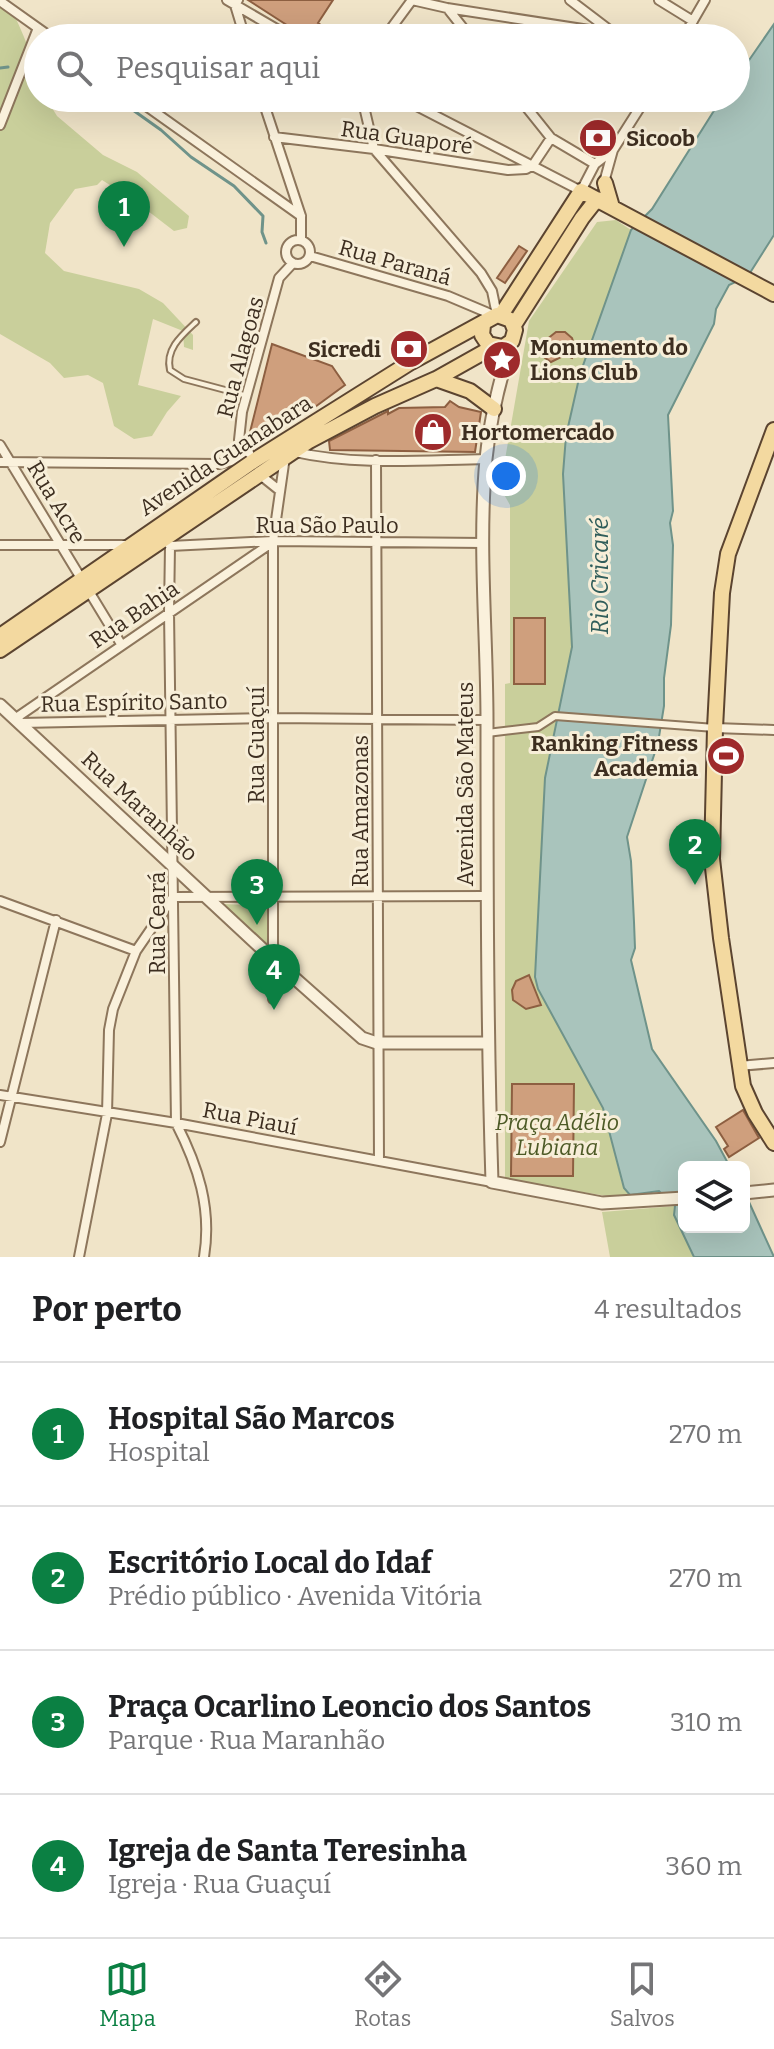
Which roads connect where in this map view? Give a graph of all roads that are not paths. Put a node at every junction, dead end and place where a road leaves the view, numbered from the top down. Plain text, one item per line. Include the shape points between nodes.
1 (412, 0) edge
2 (570, 0) edge
3 (659, 0) edge
4 (705, 0) edge
5 (0, 1) edge
6 (233, 2) edge
7 (434, 3) edge
8 (447, 8) junction
9 (693, 21) junction
10 (32, 24) edge
11 (240, 24) edge
12 (269, 24) edge
13 (394, 24) edge
14 (460, 24) edge
15 (544, 24) edge
16 (601, 24) edge
17 (691, 24) edge
18 (24, 64) edge
19 (155, 112) edge
20 (266, 112) edge
21 (365, 112) edge
22 (429, 112) edge
23 (530, 112) edge
24 (637, 112) edge
25 (0, 125) edge
26 (274, 137) junction
27 (551, 138) junction
28 (374, 149) junction
29 (613, 150) junction
30 (595, 164) junction
31 (533, 165) junction
32 (605, 183) junction
33 (581, 191) junction
34 (597, 199) junction
35 (618, 210) junction
36 (301, 216) junction
37 (582, 218) junction
38 (301, 240) junction
39 (310, 256) junction
40 (293, 263) junction
41 (774, 294) edge
42 (492, 319) junction
43 (196, 322) dead end
44 (514, 325) junction
45 (501, 345) junction
46 (436, 379) junction
47 (247, 396) junction
48 (494, 409) junction
49 (774, 430) edge
50 (309, 441) junction
51 (0, 445) edge
52 (774, 452) edge
53 (288, 454) junction
54 (320, 458) junction
55 (486, 459) junction
56 (376, 460) junction
57 (254, 461) junction
58 (0, 462) edge
59 (11, 463) junction
60 (211, 463) junction
61 (761, 467) junction
62 (219, 486) junction
63 (279, 490) junction
64 (273, 541) junction
65 (168, 542) junction
66 (377, 542) junction
67 (484, 543) junction
68 (0, 545) edge
69 (61, 545) junction
70 (128, 545) junction
71 (86, 584) junction
72 (169, 612) junction
73 (0, 636) edge
74 (121, 644) junction
75 (0, 650) edge
76 (0, 694) edge
77 (12, 714) edge
78 (274, 718) junction
79 (170, 719) junction
80 (378, 719) junction
81 (487, 726) junction
82 (715, 728) junction
83 (774, 730) edge
84 (175, 867) junction
85 (378, 896) junction
86 (487, 896) junction
87 (173, 897) junction
88 (209, 898) junction
89 (275, 899) junction
90 (0, 901) edge
91 (56, 920) junction
92 (136, 951) junction
93 (273, 959) junction
94 (273, 999) dead end
95 (377, 1043) junction
96 (488, 1043) junction
97 (774, 1063) edge
98 (739, 1066) junction
99 (0, 1095) edge
100 (11, 1097) junction
101 (107, 1114) junction
102 (176, 1123) junction
103 (0, 1142) edge
104 (774, 1143) edge
105 (379, 1161) junction
106 (492, 1182) junction
107 (774, 1190) edge
108 (750, 1192) edge
109 (678, 1199) edge
110 (79, 1257) edge
111 (204, 1257) edge

1 - 7 street
1 - 13 street
2 - 16 street
3 - 9 street
4 - 9 street
5 - 10 street
6 - 11 street
6 - 12 street
7 - 8 street
8 - 14 street
8 - 15 street
9 - 17 street
18 - 25 street
19 - 36 street
20 - 26 street
21 - 28 street
22 - 31 street
23 - 27 street
24 - 29 street
26 - 28 street, Rua Guaporé
26 - 36 street
27 - 30 street
27 - 31 street
28 - 31 street, Rua Guaporé via 508,170
28 - 42 street via 481,273 492,291
29 - 30 street
29 - 32 street
30 - 33 street
31 - 33 street
32 - 34 street
32 - 35 main road
33 - 34 main road
33 - 42 main road
34 - 35 main road
34 - 37 main road
35 - 37 main road
35 - 41 main road
36 - 38 street
37 - 44 main road
38 - 39 street, Rua Paraná via 308,244
38 - 40 street via 287,246
39 - 40 street, Rua Paraná
39 - 42 street, Rua Paraná via 469,304
40 - 47 street, Rua Alagoas via 279,278
42 - 44 main road
42 - 45 main road via 484,340
42 - 57 main road, Avenida Guanabara via 411,362
43 - 47 lane via 177,340 168,359 170,370 184,379
44 - 45 main road
45 - 46 main road, Avenida Guanabara
45 - 48 street, Avenida São Mateus
46 - 48 main road via 470,391
46 - 50 main road, Avenida Guanabara
47 - 57 street, Rua Alagoas via 238,434
48 - 55 street, Avenida São Mateus
49 - 61 main road
50 - 53 main road, Avenida Guanabara
50 - 54 street
51 - 59 street, Rua Acre
52 - 61 main road
53 - 54 street, Avenida Guanabara
53 - 57 main road, Avenida Guanabara
53 - 63 street, Avenida Guanabara
54 - 56 street, Avenida Guanabara
55 - 56 street, Avenida Guanabara
55 - 67 street, Avenida São Mateus
56 - 66 street, Rua Amazonas
57 - 60 street
57 - 62 main road, Avenida Guanabara
57 - 63 street
57 - 65 main road, Avenida Guanabara
58 - 59 street
59 - 60 street
59 - 69 street, Rua Acre
60 - 62 street
61 - 82 main road via 728,554
62 - 70 main road, Avenida Guanabara
63 - 64 street, Rua Guaçuí
64 - 65 street, Rua São Paulo
64 - 66 street, Rua São Paulo
64 - 72 street, Rua Bahia
64 - 78 street, Rua Guaçuí
65 - 71 main road, Avenida Guanabara
65 - 72 street, Rua Ceará
66 - 67 street, Rua São Paulo
66 - 80 street, Rua Amazonas
67 - 81 street, Avenida São Mateus
68 - 69 street
69 - 70 street
69 - 71 street, Rua Acre
70 - 71 main road, Avenida Guanabara
71 - 73 main road, Avenida Guanabara
71 - 74 street, Rua Acre
71 - 75 main road, Avenida Guanabara
72 - 74 street, Rua Bahia
72 - 79 street, Rua Ceará
74 - 77 street, Rua Bahia
76 - 77 street, Rua Maranhão
77 - 79 street, Rua Espírito Santo
77 - 84 street, Rua Maranhão
78 - 79 street, Rua Espírito Santo
78 - 80 street, Rua Espírito Santo
78 - 89 street, Rua Guaçuí
79 - 84 street, Rua Ceará
80 - 81 street, Rua Espírito Santo
80 - 85 street, Rua Amazonas
81 - 82 street via 538,727 555,716
81 - 86 street, Avenida São Mateus
82 - 83 street
82 - 98 main road via 712,859
84 - 87 street, Rua Ceará
84 - 88 street, Rua Maranhão
85 - 86 street
85 - 89 street
85 - 95 street, Rua Amazonas
86 - 96 street, Avenida São Mateus
87 - 88 street
87 - 92 street
87 - 102 street, Rua Ceará
88 - 89 street
88 - 93 street, Rua Maranhão
89 - 93 street, Rua Guaçuí
90 - 91 street
91 - 92 street
91 - 100 street
92 - 101 street via 109,1030
93 - 94 street, Rua Guaçuí
93 - 95 street, Rua Maranhão via 362,1038
95 - 96 street
95 - 105 street, Rua Amazonas
96 - 106 street, Avenida São Mateus
97 - 98 street
98 - 104 main road via 748,1099
99 - 100 street, Rua Piauí
100 - 101 street, Rua Piauí
100 - 103 street
101 - 102 street, Rua Piauí
101 - 110 street
102 - 105 street, Rua Piauí
102 - 111 street, Rua Ceará via 204,1193
105 - 106 street, Rua Piauí
106 - 109 street via 579,1200
107 - 108 street

